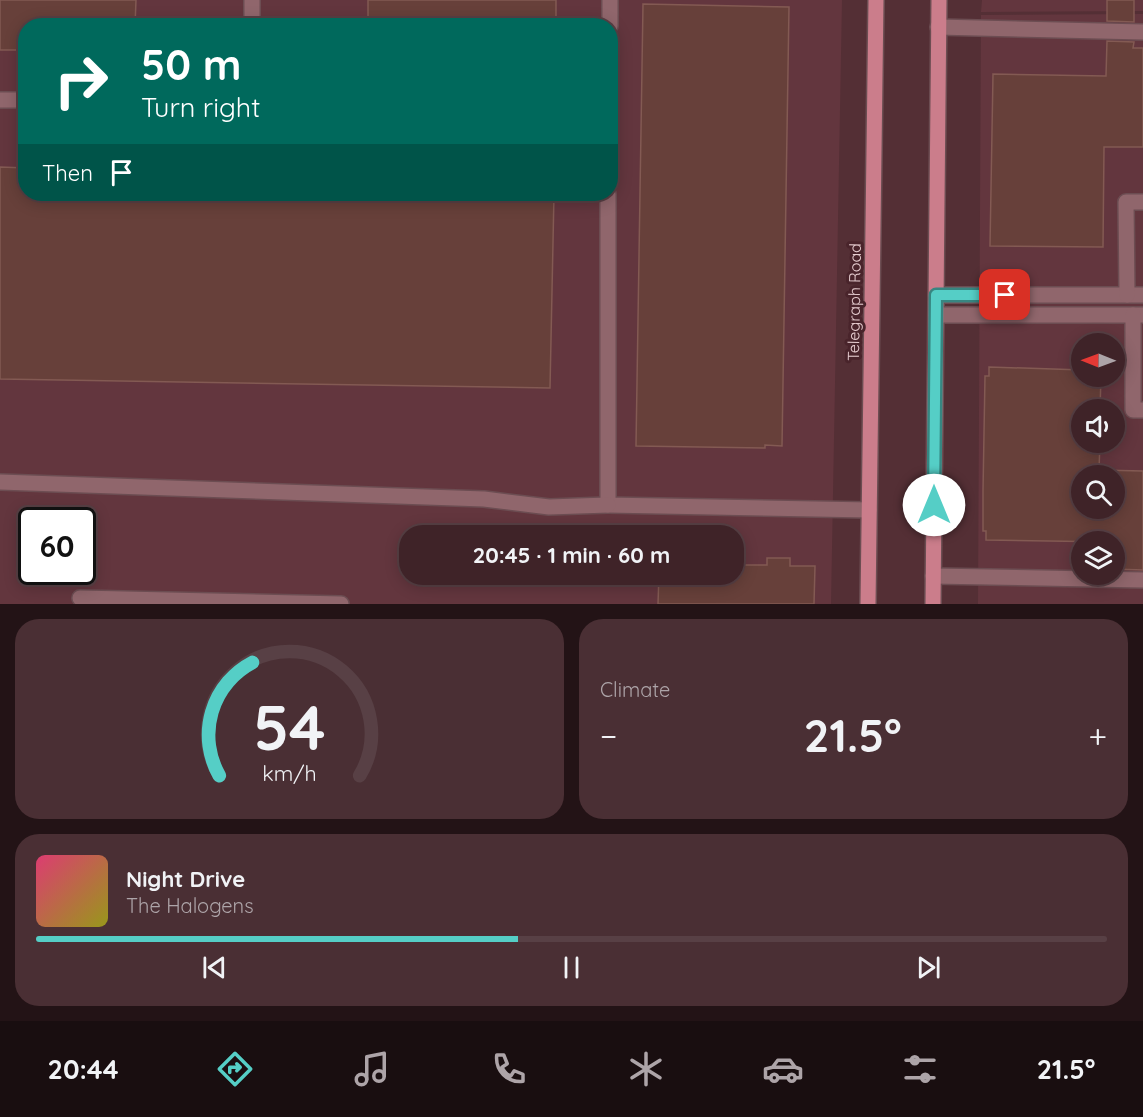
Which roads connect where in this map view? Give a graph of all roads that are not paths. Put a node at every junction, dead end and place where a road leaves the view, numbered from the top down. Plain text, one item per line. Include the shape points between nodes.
1 (252, 0) edge
2 (610, 0) edge
3 (876, 0) edge
4 (939, 0) edge
5 (252, 18) edge
6 (610, 18) edge
7 (938, 27) junction
8 (1143, 33) edge
9 (0, 100) edge
10 (18, 100) edge
11 (608, 201) edge
12 (1143, 202) edge
13 (936, 295) junction
14 (1126, 295) junction
15 (1143, 295) edge
16 (936, 315) junction
17 (1138, 315) edge
18 (1143, 410) edge
19 (0, 482) edge
20 (608, 505) junction
21 (869, 510) junction
22 (933, 576) junction
23 (1143, 580) edge
24 (80, 598) dead end
25 (341, 604) edge
26 (868, 604) edge
27 (933, 604) edge

1 - 5 lane
2 - 6 lane
3 - 21 main road, Telegraph Road
4 - 7 main road
7 - 8 lane
7 - 13 main road
9 - 10 lane
11 - 20 lane
12 - 14 lane via 1126,202
13 - 14 lane
13 - 16 main road
14 - 15 lane
16 - 17 lane
16 - 22 main road
17 - 18 lane via 1133,410
19 - 20 lane via 484,499 549,507
20 - 21 lane
21 - 26 main road, Telegraph Road
22 - 23 lane
22 - 27 main road
24 - 25 lane

